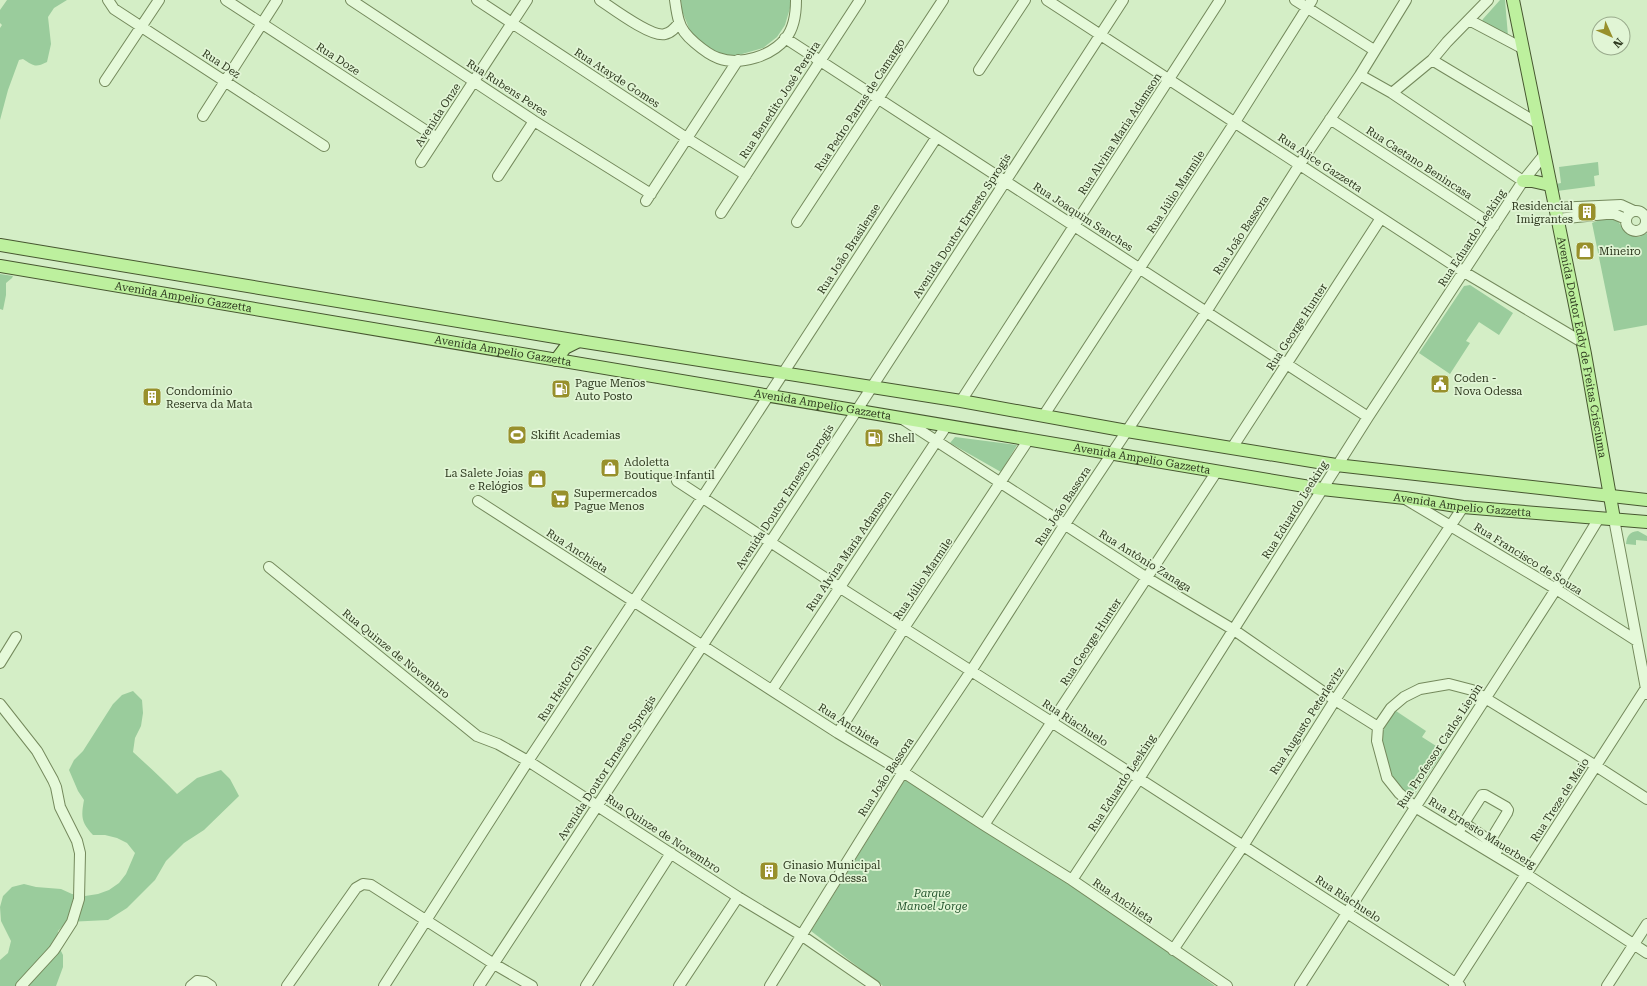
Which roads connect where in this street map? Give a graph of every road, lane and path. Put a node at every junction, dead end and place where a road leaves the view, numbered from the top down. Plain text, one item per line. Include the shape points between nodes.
1 (108, 0) edge
2 (160, 0) edge
3 (226, 0) edge
4 (276, 0) edge
5 (351, 0) edge
6 (477, 0) edge
7 (527, 0) edge
8 (600, 0) edge
9 (676, 0) edge
10 (796, 0) edge
11 (860, 0) edge
12 (942, 0) edge
13 (1025, 0) edge
14 (1047, 0) edge
15 (1123, 0) edge
16 (1220, 0) edge
17 (1295, 0) edge
18 (1406, 0) edge
19 (1488, 0) edge
20 (1515, 3) edge
21 (1310, 4) edge
22 (1469, 20) junction
23 (512, 23) junction
24 (679, 23) junction
25 (262, 24) junction
26 (141, 26) junction
27 (1100, 35) junction
28 (785, 38) junction
29 (1522, 48) junction
30 (1374, 50) junction
31 (742, 60) junction
32 (1432, 60) junction
33 (820, 62) junction
34 (979, 70) dead end
35 (1360, 75) junction
36 (1170, 79) junction
37 (105, 81) dead end
38 (224, 81) junction
39 (474, 81) junction
40 (1392, 93) junction
41 (878, 99) junction
42 (203, 116) dead end
43 (1330, 119) junction
44 (534, 121) junction
45 (1236, 122) junction
46 (1537, 123) junction
47 (437, 138) junction
48 (936, 138) junction
49 (688, 139) junction
50 (324, 146) dead end
51 (1544, 155) junction
52 (422, 162) dead end
53 (1300, 164) junction
54 (746, 174) junction
55 (498, 176) dead end
56 (1005, 181) junction
57 (1523, 181) junction
58 (1550, 185) junction
59 (1575, 207) junction
60 (1634, 211) junction
61 (721, 213) dead end
62 (1556, 213) junction
63 (1576, 217) junction
64 (1381, 218) junction
65 (1646, 218) edge
66 (1626, 219) junction
67 (797, 222) dead end
68 (1074, 226) junction
69 (1494, 226) junction
70 (0, 245) edge
71 (0, 266) edge
72 (1140, 268) junction
73 (1464, 272) junction
74 (250, 287) junction
75 (244, 307) junction
76 (1206, 312) junction
77 (579, 341) junction
78 (1582, 342) junction
79 (556, 360) junction
80 (1286, 364) junction
81 (783, 374) junction
82 (871, 388) junction
83 (769, 394) junction
84 (961, 401) junction
85 (857, 410) junction
86 (1044, 415) junction
87 (898, 416) junction
88 (1368, 417) junction
89 (946, 425) junction
90 (1127, 431) junction
91 (1029, 439) junction
92 (936, 441) junction
93 (1232, 448) junction
94 (1112, 453) junction
95 (1336, 466) junction
96 (1217, 471) junction
97 (677, 481) dead end
98 (1001, 484) junction
99 (1322, 489) junction
100 (1610, 496) junction
101 (702, 498) junction
102 (1405, 498) junction
103 (1647, 500) edge
104 (478, 501) dead end
105 (1463, 507) junction
106 (1599, 518) junction
107 (1614, 519) junction
108 (1647, 522) edge
109 (1065, 524) junction
110 (1451, 526) junction
111 (770, 541) junction
112 (269, 567) dead end
113 (1147, 578) junction
114 (839, 588) junction
115 (1556, 589) junction
116 (633, 601) junction
117 (904, 628) junction
118 (1234, 630) junction
119 (16, 637) dead end
120 (1637, 641) junction
121 (702, 645) junction
122 (0, 663) edge
123 (971, 671) junction
124 (772, 690) junction
125 (1646, 691) edge
126 (1485, 698) junction
127 (1335, 700) junction
128 (0, 704) edge
129 (1053, 723) junction
130 (1378, 726) junction
131 (838, 733) junction
132 (528, 761) junction
133 (1596, 766) junction
134 (903, 772) junction
135 (1139, 779) junction
136 (1647, 799) edge
137 (597, 806) junction
138 (1416, 807) junction
139 (1464, 823) junction
140 (984, 826) junction
141 (1457, 832) junction
142 (1490, 841) junction
143 (1242, 846) junction
144 (671, 853) junction
145 (1495, 855) junction
146 (1526, 874) junction
147 (1072, 880) junction
148 (738, 897) junction
149 (1348, 914) junction
150 (426, 921) junction
151 (1647, 924) edge
152 (801, 935) junction
153 (1633, 945) junction
154 (1173, 950) junction
155 (1647, 953) edge
156 (494, 964) junction
157 (863, 982) edge
158 (208, 984) edge
159 (1457, 985) edge
160 (21, 986) edge
161 (191, 986) edge
162 (287, 986) edge
163 (384, 986) edge
164 (479, 986) edge
165 (532, 986) edge
166 (586, 986) edge
167 (679, 986) edge
168 (770, 986) edge
169 (875, 986) edge
170 (1225, 986) edge
171 (1300, 986) edge
172 (1607, 986) edge

1 - 26 street, Rua Dez via 114,9
2 - 26 street
3 - 25 street, Rua Doze
4 - 25 street
5 - 39 street, Rua Rubens Peres
6 - 23 street, Rua Atayde Gomes
7 - 23 street, Avenida Onze
8 - 24 street via 654,33 664,35
9 - 24 street
10 - 28 street via 793,24
11 - 33 street, Rua Benedito José Pereira
12 - 41 street, Rua Pedro Parras de Camargo
13 - 34 street
14 - 27 street, Rua Alice Gazzetta
15 - 27 street, Avenida Doutor Ernesto Sprogis
16 - 36 street, Rua Alvina Maria Adamson
17 - 21 street
18 - 30 street, Rua João Bassora
19 - 22 street
20 - 29 main road, Avenida Doutor Eddy de Freitas Crisciuma
21 - 30 street
21 - 45 street, Rua Júlio Marmile
22 - 29 street
22 - 32 street
23 - 39 street, Avenida Onze
23 - 49 street, Rua Atayde Gomes
24 - 31 street via 690,39 703,50 718,58
25 - 38 street
25 - 47 street, Rua Doze
26 - 37 street
26 - 38 street, Rua Dez
27 - 36 street, Rua Alice Gazzetta
27 - 56 street, Avenida Doutor Ernesto Sprogis
28 - 31 street via 773,49
28 - 33 street, Rua Joaquim Sanches
29 - 46 main road, Avenida Doutor Eddy de Freitas Crisciuma
30 - 35 street, Rua João Bassora
31 - 49 street
32 - 40 street
32 - 46 street
33 - 41 street, Rua Joaquim Sanches
33 - 54 street, Rua Benedito José Pereira
35 - 40 street
35 - 43 street, Rua João Bassora
36 - 45 street, Rua Alice Gazzetta
36 - 68 street, Rua Alvina Maria Adamson
38 - 42 street
38 - 50 street, Rua Dez
39 - 44 street, Rua Rubens Peres
39 - 47 street, Avenida Onze
40 - 57 street
41 - 48 street, Rua Joaquim Sanches
41 - 67 street, Rua Pedro Parras de Camargo
43 - 53 street, Rua João Bassora
43 - 69 street, Rua Caetano Benincasa
44 - 49 street, Rua Rubens Peres via 648,198
44 - 55 street
45 - 53 street, Rua Alice Gazzetta
45 - 72 street, Rua Júlio Marmile
46 - 51 main road, Avenida Doutor Eddy de Freitas Crisciuma
47 - 52 street, Avenida Onze
48 - 56 street, Rua Joaquim Sanches
48 - 81 street, Rua João Brasilense
49 - 54 street, Rua Atayde Gomes
51 - 57 street, Rua Eduardo Leeking
51 - 58 main road, Avenida Doutor Eddy de Freitas Crisciuma
53 - 64 street, Rua Alice Gazzetta
53 - 76 street, Rua João Bassora
54 - 61 street, Rua Benedito José Pereira
56 - 68 street, Rua Joaquim Sanches
56 - 82 street, Avenida Doutor Ernesto Sprogis
57 - 58 main road
57 - 69 street, Rua Eduardo Leeking
58 - 62 main road, Avenida Doutor Eddy de Freitas Crisciuma
59 - 60 street via 1621,205
59 - 62 street
59 - 63 street
60 - 65 street via 1641,212
60 - 66 street via 1630,212
62 - 63 street
62 - 78 main road, Avenida Doutor Eddy de Freitas Crisciuma
63 - 66 street via 1614,214
64 - 73 street, Rua Alice Gazzetta
64 - 80 street, Rua George Hunter
65 - 66 street via 1642,229 1634,231 1628,227
68 - 72 street, Rua Joaquim Sanches
68 - 84 street, Rua Alvina Maria Adamson
69 - 73 street, Rua Eduardo Leeking
70 - 74 main road, Avenida Ampelio Gazzetta
71 - 75 main road, Avenida Ampelio Gazzetta
72 - 76 street, Rua Joaquim Sanches
72 - 86 street, Rua Júlio Marmile
73 - 78 street, Rua Alice Gazzetta
73 - 88 street, Rua Eduardo Leeking
74 - 75 main road via 251,296
74 - 77 main road, Avenida Ampelio Gazzetta
75 - 79 main road, Avenida Ampelio Gazzetta
76 - 80 street, Rua Joaquim Sanches
76 - 90 street, Rua João Bassora
77 - 79 main road via 565,348
77 - 81 main road, Avenida Ampelio Gazzetta
78 - 100 main road, Avenida Doutor Eddy de Freitas Crisciuma
79 - 83 main road, Avenida Ampelio Gazzetta
80 - 88 street, Rua Joaquim Sanches
80 - 93 street, Rua George Hunter
81 - 82 main road, Avenida Ampelio Gazzetta
81 - 83 street, Rua João Brasilense
82 - 84 main road, Avenida Ampelio Gazzetta
82 - 85 street, Avenida Doutor Ernesto Sprogis
83 - 85 main road, Avenida Ampelio Gazzetta
83 - 101 street, Rua Heitor Cibin
84 - 86 main road, Avenida Ampelio Gazzetta
85 - 87 main road, Avenida Ampelio Gazzetta
85 - 111 street, Avenida Doutor Ernesto Sprogis
86 - 90 main road, Avenida Ampelio Gazzetta
87 - 89 main road, Avenida Ampelio Gazzetta
87 - 92 street, Rua Antônio Zanaga
88 - 95 street, Rua Eduardo Leeking
89 - 91 main road, Avenida Ampelio Gazzetta
89 - 92 street, Rua Alvina Maria Adamson
90 - 93 main road, Avenida Ampelio Gazzetta
90 - 94 street, Rua João Bassora
91 - 94 main road, Avenida Ampelio Gazzetta
91 - 98 street, Rua Júlio Marmile
92 - 98 street, Rua Antônio Zanaga
92 - 114 street, Rua Alvina Maria Adamson
93 - 95 main road, Avenida Ampelio Gazzetta
94 - 96 main road, Avenida Ampelio Gazzetta
94 - 109 street, Rua João Bassora
95 - 99 street, Rua Eduardo Leeking
95 - 100 main road, Avenida Ampelio Gazzetta
96 - 99 main road, Avenida Ampelio Gazzetta
96 - 113 street, Rua George Hunter
97 - 101 street, Rua Riachuelo
98 - 109 street, Rua Antônio Zanaga
98 - 117 street, Rua Júlio Marmile
99 - 102 main road, Avenida Ampelio Gazzetta
99 - 118 street, Rua Eduardo Leeking
100 - 103 main road, Avenida Ampelio Gazzetta
100 - 107 main road, Avenida Doutor Eddy de Freitas Crisciuma
101 - 111 street, Rua Riachuelo
101 - 116 street, Rua Heitor Cibin
102 - 105 main road, Avenida Ampelio Gazzetta
102 - 110 street, Rua Francisco de Souza
104 - 116 street, Rua Anchieta
105 - 106 main road, Avenida Ampelio Gazzetta
105 - 110 street, Rua Augusto Peterlevitz
106 - 107 main road, Avenida Ampelio Gazzetta
106 - 115 street, Rua Professor Carlos Liepin
107 - 108 main road, Avenida Ampelio Gazzetta
107 - 120 street
109 - 113 street, Rua Antônio Zanaga
109 - 123 street, Rua João Bassora
110 - 115 street, Rua Francisco de Souza
110 - 127 street, Rua Augusto Peterlevitz
111 - 114 street, Rua Riachuelo
111 - 121 street, Avenida Doutor Ernesto Sprogis
112 - 132 street, Rua Quinze de Novembro via 477,736 498,744
113 - 118 street, Rua Antônio Zanaga
113 - 129 street, Rua George Hunter
114 - 117 street, Rua Riachuelo
114 - 124 street, Rua Alvina Maria Adamson
115 - 120 street, Rua Francisco de Souza
115 - 126 street, Rua Professor Carlos Liepin
116 - 121 street, Rua Anchieta
116 - 132 street, Rua Heitor Cibin
117 - 123 street, Rua Riachuelo
117 - 131 street, Rua Júlio Marmile
118 - 127 street, Rua Antônio Zanaga
118 - 135 street, Rua Eduardo Leeking
119 - 122 street
120 - 125 street
121 - 124 street, Rua Anchieta
121 - 137 street, Avenida Doutor Ernesto Sprogis
123 - 129 street, Rua Riachuelo
123 - 134 street, Rua João Bassora
124 - 131 street, Rua Anchieta
125 - 133 street, Rua Treze de Maio
126 - 130 street via 1472,690 1449,684 1420,689 1404,697 1391,708
126 - 133 street
126 - 138 street, Rua Professor Carlos Liepin
127 - 130 street, Rua Antônio Zanaga
127 - 143 street, Rua Augusto Peterlevitz
128 - 160 street via 37,751 53,780 60,807 77,841 80,853 79,899 72,922 54,950
129 - 135 street, Rua Riachuelo
129 - 140 street, Rua George Hunter
130 - 138 street, Rua Ernesto Mauerberg via 1377,741 1387,778 1399,793
131 - 134 street, Rua Anchieta
132 - 137 street, Rua Quinze de Novembro
132 - 150 street, Rua Heitor Cibin
133 - 136 street
133 - 146 street, Rua Treze de Maio
134 - 140 street, Rua Anchieta
134 - 152 street, Rua João Bassora
135 - 143 street, Rua Riachuelo
135 - 147 street, Rua Eduardo Leeking
137 - 144 street, Rua Quinze de Novembro
137 - 156 street, Avenida Doutor Ernesto Sprogis
138 - 141 street, Rua Ernesto Mauerberg
138 - 149 street, Rua Professor Carlos Liepin
139 - 141 street
139 - 142 street
139 - 142 street via 1482,795 1506,807 1507,813
140 - 147 street, Rua Anchieta
141 - 145 street, Rua Ernesto Mauerberg
142 - 145 street via 1498,848
143 - 149 street, Rua Riachuelo
143 - 154 street, Rua Augusto Peterlevitz
144 - 148 street, Rua Quinze de Novembro
144 - 166 street
145 - 146 street, Rua Ernesto Mauerberg
146 - 153 street, Rua Ernesto Mauerberg
146 - 159 street, Rua Treze de Maio
147 - 154 street, Rua Anchieta
148 - 152 street, Rua Quinze de Novembro
148 - 167 street
149 - 159 street, Rua Riachuelo
149 - 171 street, Rua Professor Carlos Liepin
150 - 156 street
150 - 162 street via 371,885 363,884 356,888
150 - 163 street, Rua Heitor Cibin
151 - 153 street
152 - 157 street, Rua Quinze de Novembro
152 - 168 street, Rua João Bassora
153 - 155 street, Rua Ernesto Mauerberg
153 - 172 street
154 - 170 street, Rua Anchieta
156 - 164 street, Avenida Doutor Ernesto Sprogis
156 - 165 street
157 - 169 street, Rua Quinze de Novembro
158 - 161 street via 197,981

